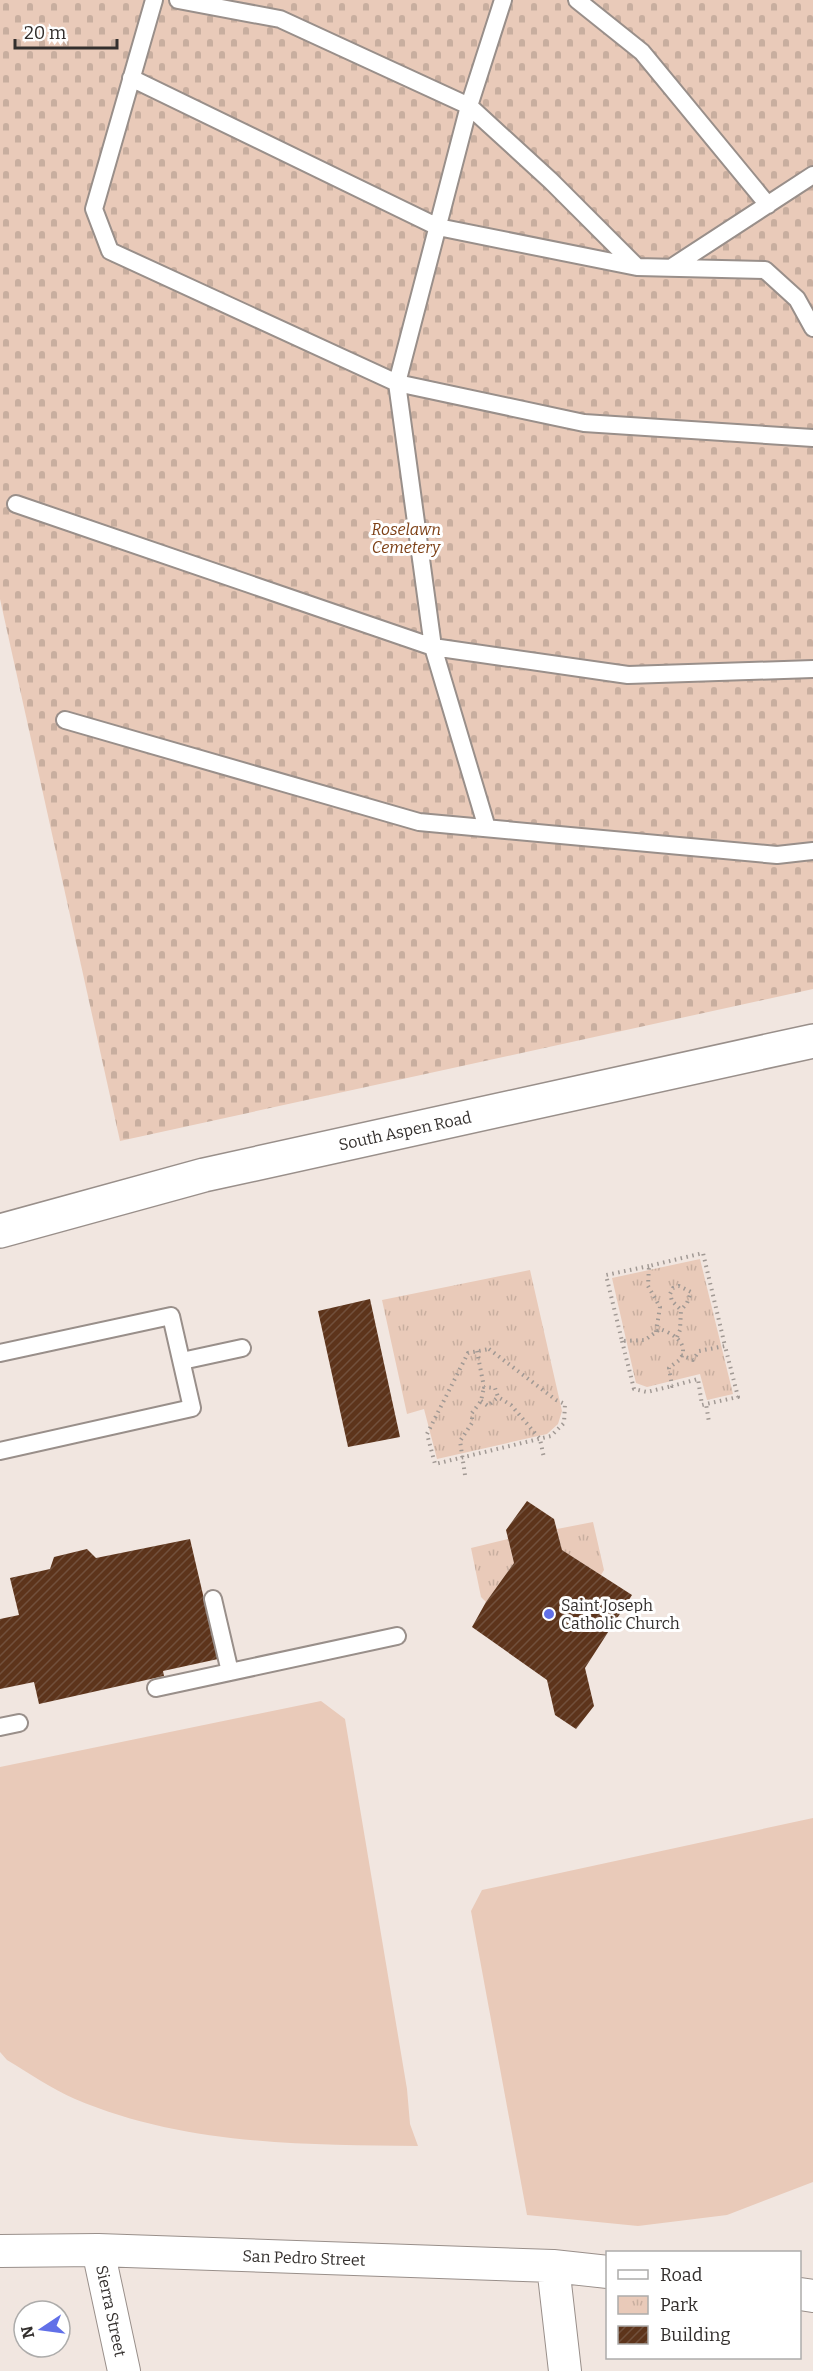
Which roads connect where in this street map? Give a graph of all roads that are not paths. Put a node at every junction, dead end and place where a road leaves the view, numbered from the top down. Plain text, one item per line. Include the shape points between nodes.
1 (154, 0) edge
2 (178, 0) edge
3 (503, 0) edge
4 (577, 0) edge
5 (131, 78) junction
6 (469, 106) junction
7 (813, 175) edge
8 (768, 205) junction
9 (438, 227) junction
10 (637, 267) junction
11 (672, 267) junction
12 (813, 328) edge
13 (397, 383) junction
14 (813, 438) edge
15 (16, 504) dead end
16 (433, 647) junction
17 (813, 669) edge
18 (65, 720) dead end
19 (487, 828) junction
20 (813, 850) edge
21 (813, 1041) edge
22 (0, 1231) edge
23 (242, 1348) dead end
24 (0, 1353) edge
25 (182, 1361) junction
26 (0, 1451) edge
27 (213, 1599) dead end
28 (397, 1636) dead end
29 (230, 1672) junction
30 (156, 1688) dead end
31 (19, 1723) dead end
32 (0, 1727) edge
33 (98, 2250) junction
34 (0, 2251) edge
35 (553, 2266) junction
36 (606, 2272) edge
37 (124, 2371) edge
38 (565, 2371) edge

1 - 5 lane
2 - 6 lane via 280,19
3 - 6 lane
4 - 8 lane via 642,52
5 - 9 lane
5 - 13 lane via 94,209 110,251
6 - 9 lane
6 - 10 lane
7 - 8 lane
8 - 11 lane
9 - 10 lane
9 - 13 lane
10 - 11 lane
11 - 12 lane via 765,270 797,299
13 - 14 lane via 584,423
13 - 16 lane
15 - 16 lane
16 - 17 lane via 628,675
16 - 19 lane
18 - 19 lane via 419,822
19 - 20 lane via 777,855
21 - 22 street, South Aspen Road via 204,1175
23 - 25 lane
24 - 25 lane via 171,1316
25 - 26 lane via 192,1408
27 - 29 lane
28 - 29 lane
29 - 30 lane
31 - 32 lane
33 - 34 street, San Pedro Street
33 - 35 street, San Pedro Street
33 - 37 street, Sierra Street
35 - 36 street, San Pedro Street
35 - 38 street

